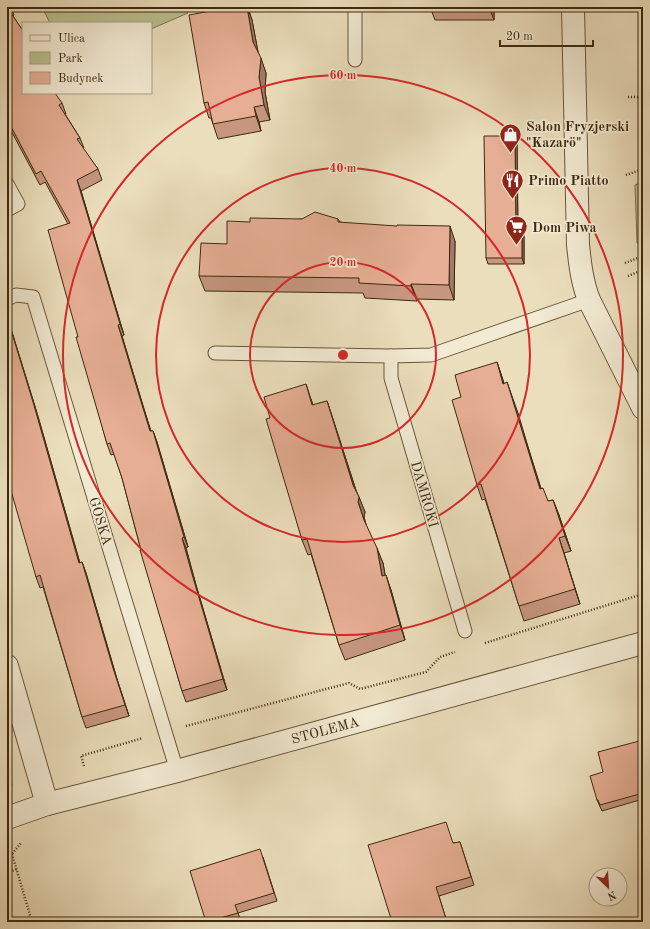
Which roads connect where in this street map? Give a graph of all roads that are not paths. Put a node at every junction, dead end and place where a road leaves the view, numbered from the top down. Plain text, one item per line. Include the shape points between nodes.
1 (355, 7) edge
2 (574, 7) edge
3 (355, 60) dead end
4 (7, 184) edge
5 (7, 210) edge
6 (7, 299) edge
7 (589, 300) junction
8 (215, 353) dead end
9 (391, 356) junction
10 (643, 408) edge
11 (465, 632) dead end
12 (642, 646) edge
13 (7, 666) edge
14 (177, 771) junction
15 (47, 804) junction
16 (7, 818) edge

1 - 3 lane
2 - 7 street via 578,245 584,286
4 - 5 lane via 18,204
6 - 14 lane, GOSKA via 16,295 33,296
7 - 9 lane via 431,355
7 - 10 street
8 - 9 lane
9 - 11 lane, DAMROKI via 391,378
12 - 14 street, STOLEMA
13 - 15 street
14 - 15 street, STOLEMA
15 - 16 street, STOLEMA

